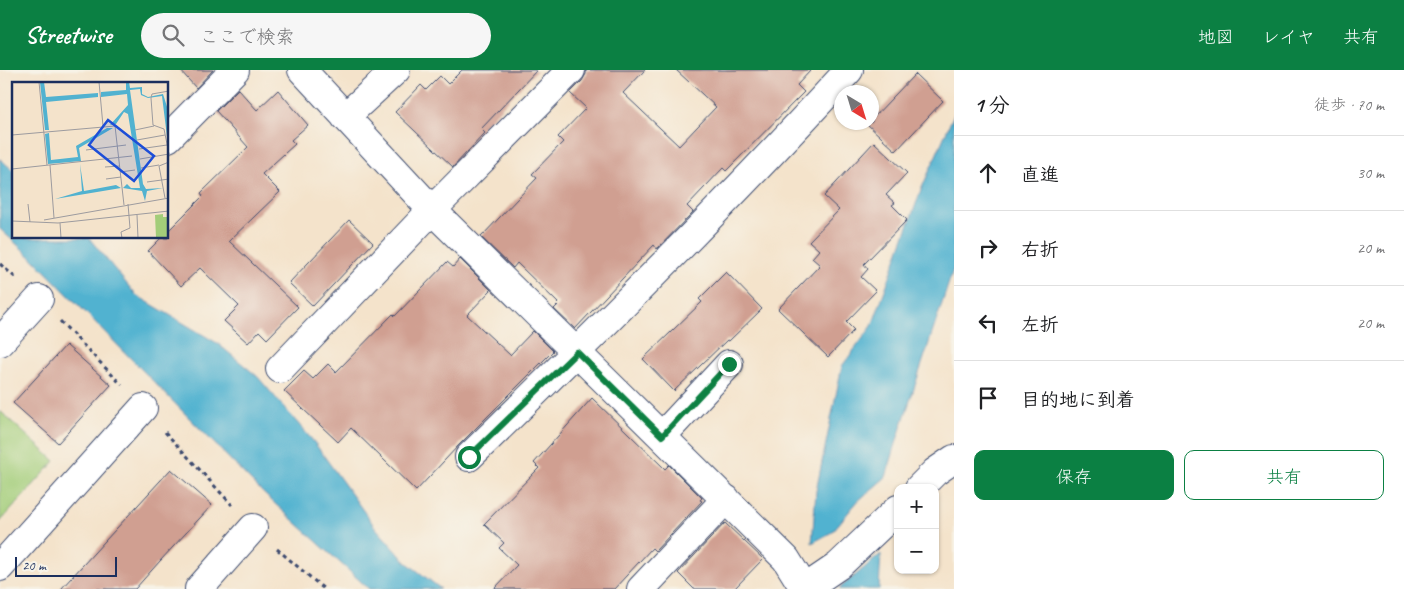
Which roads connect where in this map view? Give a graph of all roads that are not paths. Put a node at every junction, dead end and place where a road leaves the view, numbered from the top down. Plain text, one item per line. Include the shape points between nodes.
1 (235, 70) edge
2 (302, 70) edge
3 (396, 70) edge
4 (570, 70) edge
5 (849, 70) edge
6 (345, 117) junction
7 (169, 137) edge
8 (432, 210) junction
9 (39, 299) dead end
10 (0, 342) edge
11 (577, 352) junction
12 (729, 364) dead end
13 (280, 369) dead end
14 (143, 408) dead end
15 (662, 436) junction
16 (469, 457) dead end
17 (954, 459) edge
18 (923, 484) edge
19 (726, 499) junction
20 (894, 513) edge
21 (253, 528) dead end
22 (0, 567) edge
23 (800, 586) edge
24 (199, 589) edge
25 (641, 589) edge

1 - 7 street
2 - 6 street
3 - 6 street
4 - 8 street
5 - 11 street
6 - 8 street
8 - 11 street
8 - 13 street
9 - 10 street
11 - 15 street
11 - 16 street
12 - 15 street
14 - 22 street
15 - 19 street
17 - 18 street
19 - 23 street via 786,559
19 - 25 street
20 - 23 street via 838,566 810,585
21 - 24 street

